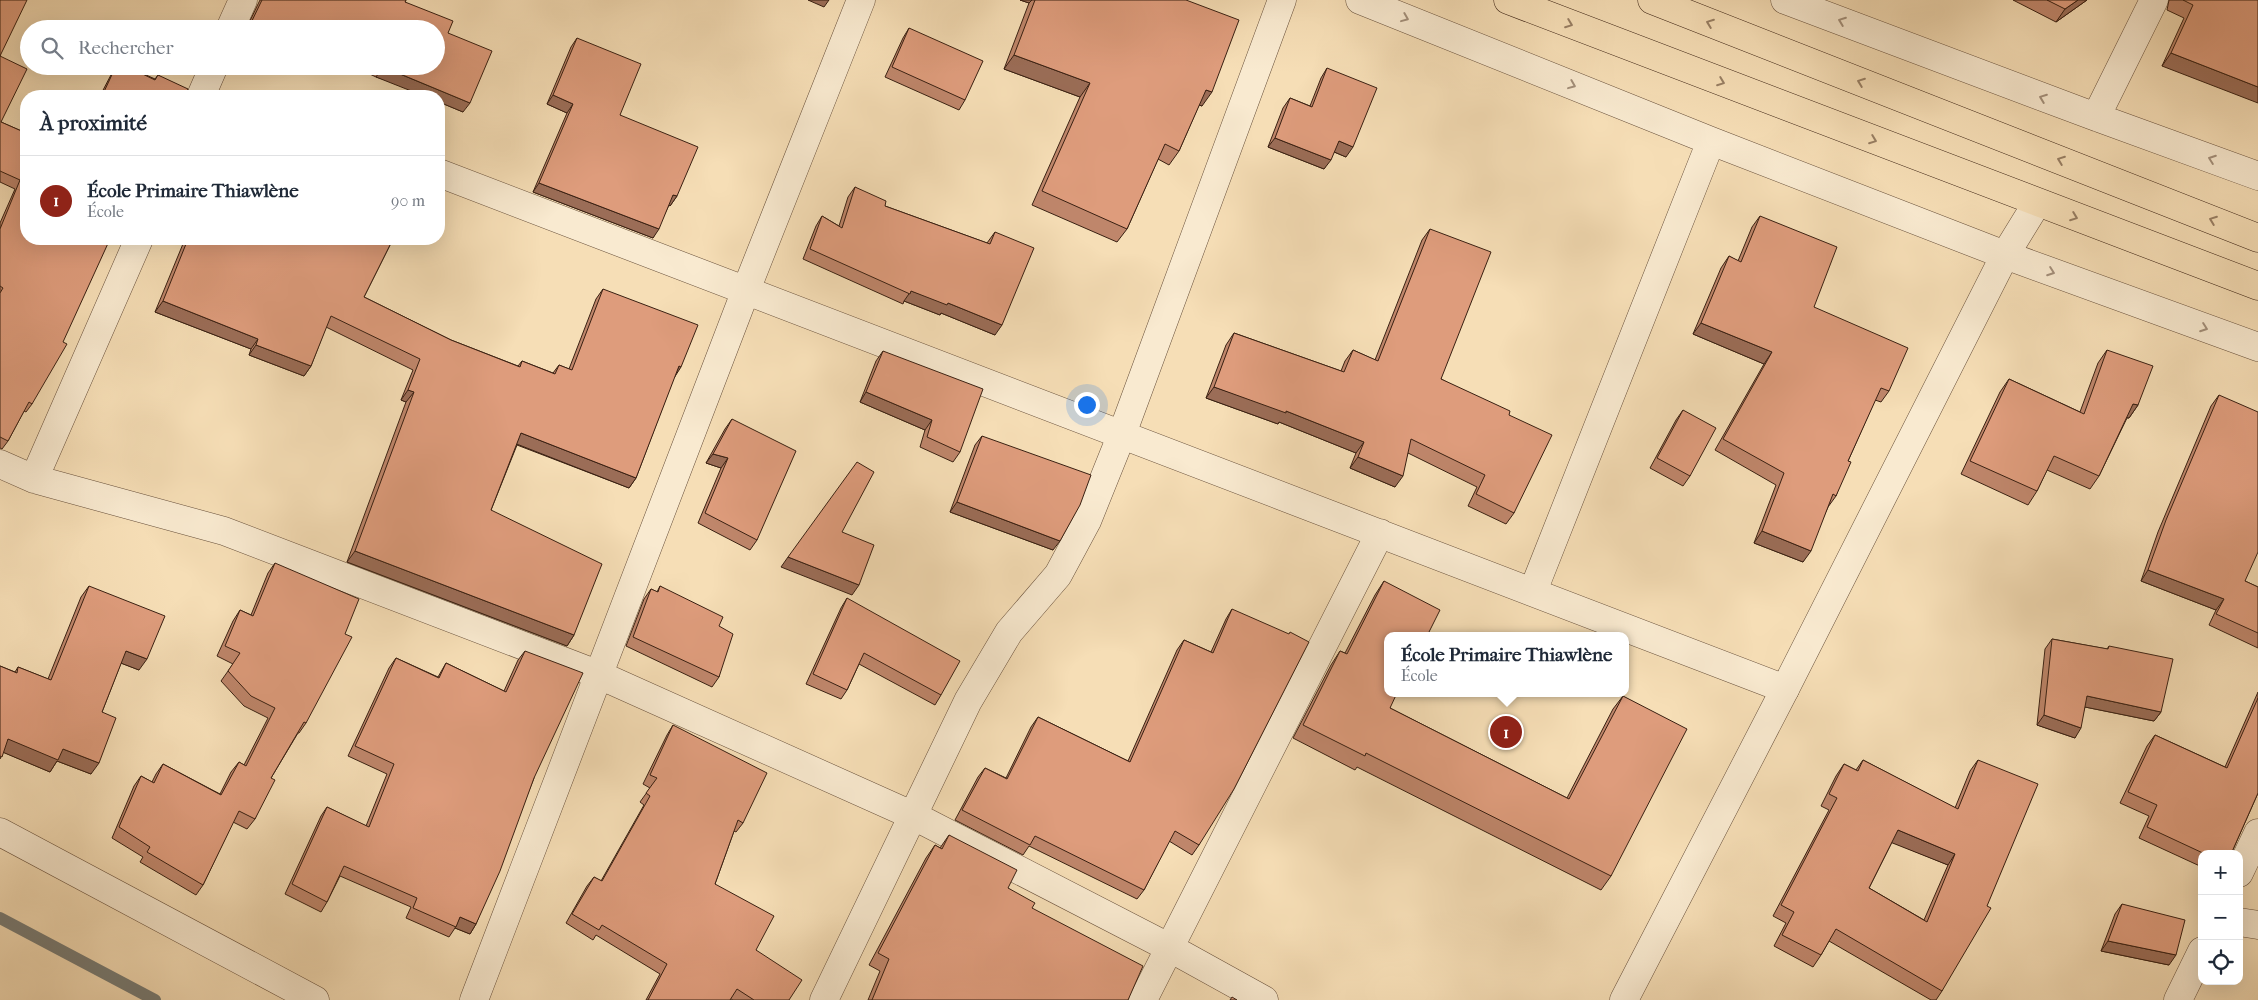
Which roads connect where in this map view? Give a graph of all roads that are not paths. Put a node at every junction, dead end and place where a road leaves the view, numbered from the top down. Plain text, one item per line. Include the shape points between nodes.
1 (243, 0) edge
2 (861, 0) edge
3 (1282, 0) edge
4 (1360, 0) edge
5 (1508, 0) edge
6 (1652, 0) edge
7 (1785, 0) edge
8 (2154, 0) edge
9 (234, 20) edge
10 (210, 75) edge
11 (204, 90) edge
12 (2096, 118) junction
13 (1711, 141) junction
14 (445, 175) edge
15 (2258, 176) edge
16 (2036, 203) junction
17 (2258, 238) edge
18 (136, 245) edge
19 (2005, 255) junction
20 (2258, 286) edge
21 (746, 290) junction
22 (2258, 347) edge
23 (1122, 434) junction
24 (0, 464) edge
25 (34, 479) junction
26 (1380, 533) junction
27 (1533, 591) junction
28 (597, 674) junction
29 (1785, 688) junction
30 (914, 816) junction
31 (0, 832) edge
32 (2258, 833) edge
33 (2243, 865) edge
34 (2243, 923) edge
35 (2258, 925) edge
36 (1170, 948) junction
37 (2198, 959) edge
38 (315, 1000) edge
39 (474, 1000) edge
40 (824, 1000) edge
41 (1143, 1000) edge
42 (1264, 1000) edge
43 (1624, 1000) edge
44 (2178, 1000) edge

1 - 9 street
2 - 21 street
3 - 23 street
4 -> 13 street
5 -> 16 highway
17 -> 6 highway
12 -> 7 street
8 - 12 street
10 - 11 street
15 -> 12 street
13 - 19 street
13 - 27 street
14 - 21 street
16 - 19 street
16 -> 20 highway
18 - 25 street
19 -> 22 street
19 - 29 street
21 - 23 street
21 - 28 street
23 - 26 street
23 - 30 street via 1087,521 1062,567 1004,640 968,701
24 - 25 street
25 - 28 street via 224,531
26 - 27 street
26 - 36 street
27 - 29 street
28 - 30 street
28 - 39 street
29 - 43 street
30 - 36 street
30 - 40 street
31 - 38 street
32 - 33 street
34 - 35 street
36 - 41 street
36 - 42 street
37 - 44 street

